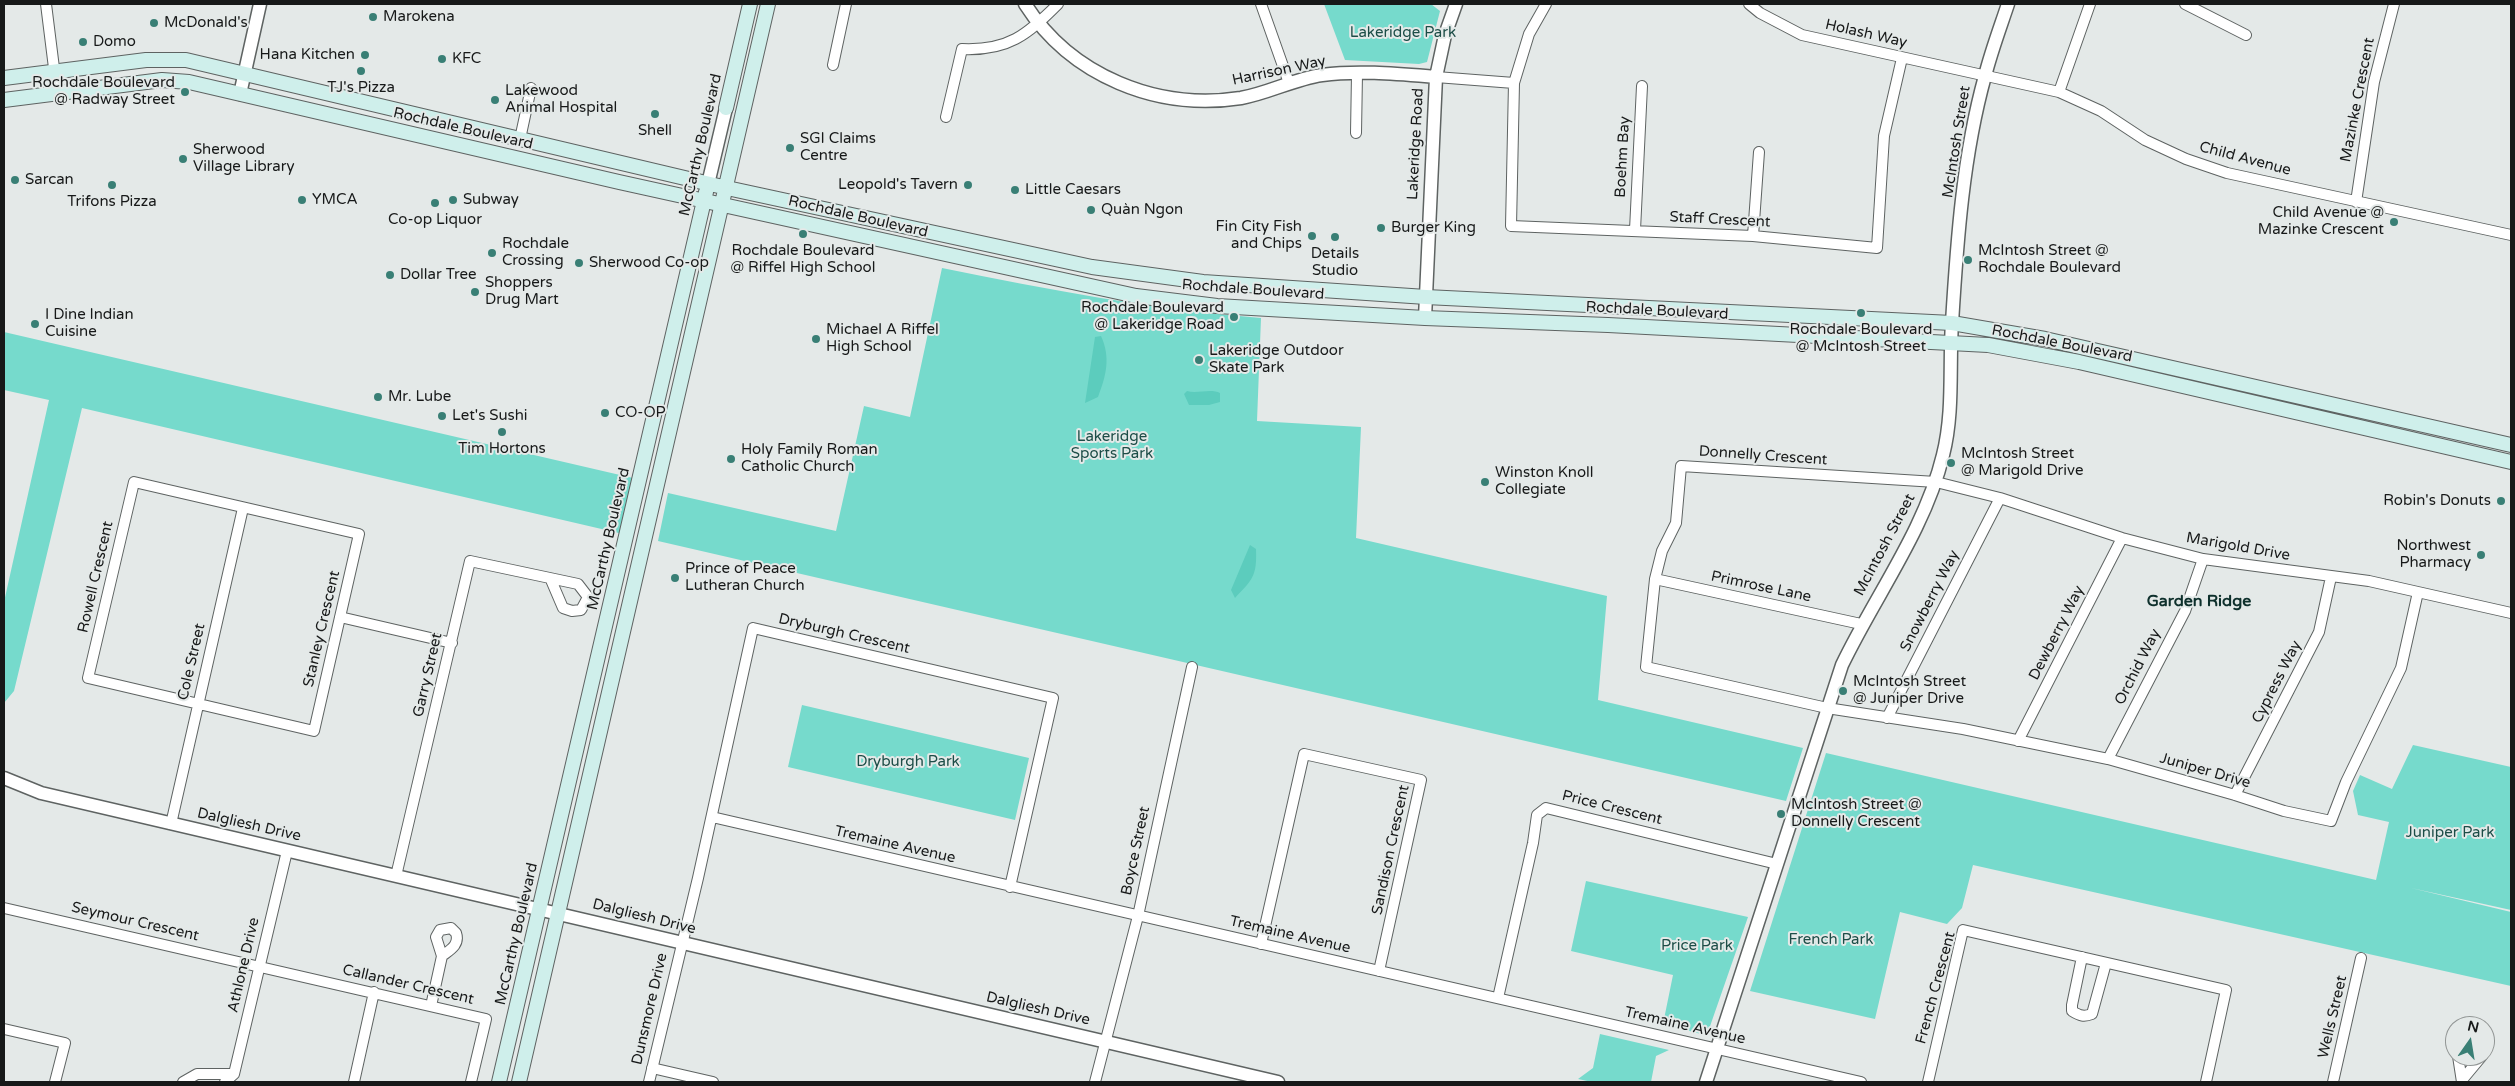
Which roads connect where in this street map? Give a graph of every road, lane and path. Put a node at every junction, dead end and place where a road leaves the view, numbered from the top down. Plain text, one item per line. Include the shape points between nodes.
1 (46, 4) edge
2 (260, 4) edge
3 (750, 4) edge
4 (768, 4) edge
5 (846, 4) edge
6 (1024, 4) edge
7 (1058, 4) edge
8 (1260, 4) edge
9 (1456, 4) edge
10 (1546, 4) edge
11 (1749, 4) edge
12 (2008, 4) edge
13 (2090, 4) edge
14 (2185, 4) edge
15 (2394, 4) edge
16 (1038, 24) junction
17 (2246, 35) dead end
18 (1902, 58) junction
19 (833, 65) dead end
20 (53, 70) junction
21 (244, 74) junction
22 (1357, 74) junction
23 (1984, 76) junction
24 (1436, 77) junction
25 (4, 78) edge
26 (1289, 83) junction
27 (1514, 84) junction
28 (1642, 86) dead end
29 (531, 88) dead end
30 (57, 92) junction
31 (2059, 92) junction
32 (240, 94) junction
33 (4, 100) edge
34 (726, 108) joint
35 (946, 117) dead end
36 (1356, 134) dead end
37 (520, 139) junction
38 (1759, 152) dead end
39 (708, 184) junction
40 (726, 188) junction
41 (704, 200) junction
42 (2356, 202) junction
43 (722, 205) junction
44 (1635, 230) junction
45 (2511, 235) edge
46 (1753, 236) junction
47 (1426, 297) junction
48 (1425, 318) junction
49 (1952, 323) junction
50 (1951, 342) junction
51 (2511, 445) edge
52 (2511, 462) edge
53 (1936, 482) junction
54 (2000, 498) junction
55 (243, 508) junction
56 (2122, 538) junction
57 (2203, 560) junction
58 (2331, 577) junction
59 (1655, 579) junction
60 (551, 580) dead end
61 (2418, 592) junction
62 (2511, 614) edge
63 (340, 617) junction
64 (1861, 624) junction
65 (452, 643) junction
66 (1192, 667) dead end
67 (198, 704) junction
68 (1827, 708) junction
69 (1887, 718) junction
70 (2018, 741) junction
71 (2108, 760) junction
72 (4, 778) edge
73 (2236, 795) junction
74 (712, 817) junction
75 (171, 824) junction
76 (287, 851) junction
77 (1777, 864) junction
78 (396, 876) junction
79 (1010, 887) junction
80 (4, 908) edge
81 (539, 909) junction
82 (558, 913) junction
83 (1138, 916) junction
84 (681, 943) junction
85 (1261, 944) junction
86 (442, 956) dead end
87 (2082, 957) junction
88 (2361, 958) dead end
89 (2106, 963) junction
90 (259, 966) junction
91 (1379, 971) junction
92 (374, 992) junction
93 (1498, 998) junction
94 (431, 1006) junction
95 (4, 1029) edge
96 (1104, 1041) junction
97 (1717, 1049) junction
98 (2460, 1066) edge
99 (2474, 1066) edge
100 (652, 1068) junction
101 (234, 1074) junction
102 (2462, 1081) edge
103 (55, 1082) edge
104 (183, 1082) edge
105 (225, 1082) edge
106 (354, 1082) edge
107 (472, 1082) edge
108 (499, 1082) edge
109 (519, 1082) edge
110 (649, 1082) edge
111 (713, 1082) edge
112 (1094, 1082) edge
113 (1278, 1082) edge
114 (1706, 1082) edge
115 (1861, 1082) edge
116 (1928, 1082) edge
117 (2206, 1082) edge
118 (2333, 1082) edge

1 - 20 street
2 - 21 street
3 - 34 main road, McCarthy Boulevard
4 - 40 main road
5 - 19 street
6 - 16 street, Harrison Way
7 - 16 street
8 - 26 street
9 - 24 street, Lakeridge Road
10 - 27 street via 1529,34
11 - 18 street, Holash Way via 1802,34
12 - 23 street, McIntosh Street
13 - 31 street
14 - 17 street
15 - 42 street, Mazinke Crescent via 2374,82
16 - 26 street, Harrison Way via 1060,47 1090,69 1129,89 1187,101 1242,98
16 - 35 street via 1018,39 982,50 962,49
18 - 23 street, Holash Way
18 - 46 street, Staff Crescent via 1884,136 1877,248
20 - 21 main road, Rochdale Boulevard via 146,60 181,60
20 - 25 main road, Rochdale Boulevard
20 - 30 street
21 - 32 street
21 - 37 main road, Rochdale Boulevard
22 - 24 street, Harrison Way
22 - 26 street, Harrison Way via 1322,75
22 - 36 street
23 - 31 street, Child Avenue
23 - 49 street, McIntosh Street via 1966,168
24 - 27 street, Harrison Way
24 - 47 street, Lakeridge Road
27 - 44 street, Staff Crescent via 1512,226
28 - 44 street, Boehm Bay
29 - 37 street
30 - 32 main road, Rochdale Boulevard via 162,80 189,82
30 - 33 main road, Rochdale Boulevard
31 - 42 street, Child Avenue via 2101,111 2145,140 2186,159 2227,173
32 - 41 main road, Rochdale Boulevard
34 - 39 street, McCarthy Boulevard
37 - 39 main road, Rochdale Boulevard
38 - 46 street
39 - 40 main road, Rochdale Boulevard
39 - 41 main road, McCarthy Boulevard
40 - 43 main road
40 - 47 main road, Rochdale Boulevard via 1092,267 1163,278
41 - 43 main road, Rochdale Boulevard
41 - 81 main road, McCarthy Boulevard
42 - 45 street, Child Avenue
43 - 48 main road, Rochdale Boulevard via 1136,296 1217,306
43 - 82 main road
44 - 46 street, Staff Crescent
47 - 48 street, Lakeridge Road
47 - 49 main road, Rochdale Boulevard
48 - 50 main road, Rochdale Boulevard
49 - 50 street, McIntosh Street
49 - 51 main road, Rochdale Boulevard via 2044,339
50 - 52 main road, Rochdale Boulevard via 2028,351 2080,362
50 - 53 street, McIntosh Street via 1947,436
53 - 54 street, Marigold Drive
53 - 59 street, Donnelly Crescent via 1681,466 1676,523 1662,551
53 - 64 street, McIntosh Street via 1895,566
54 - 56 street, Marigold Drive
54 - 69 street, Snowberry Way
55 - 63 street, Stanley Crescent via 359,534
55 - 67 street, Cole Street
55 - 67 street, Rowell Crescent via 134,482 88,678
56 - 57 street, Marigold Drive
56 - 70 street, Dewberry Way
57 - 58 street, Marigold Drive
57 - 71 street, Orchid Way via 2185,610
58 - 61 street, Marigold Drive
58 - 73 street, Cypress Way via 2319,632
59 - 64 street, Primrose Lane
59 - 68 street, Donnelly Crescent via 1646,667
60 - 65 street, Garry Street via 470,561
61 - 62 street, Marigold Drive
61 - 73 street, Juniper Drive via 2401,668 2346,782 2331,821 2284,811
63 - 65 street
63 - 67 street, Stanley Crescent via 314,731
64 - 68 street, McIntosh Street
65 - 78 street, Garry Street
66 - 83 street, Boyce Street
67 - 75 street, Cole Street
68 - 69 street, Juniper Drive
68 - 77 street, McIntosh Street
69 - 70 street, Juniper Drive
70 - 71 street, Juniper Drive
71 - 73 street, Juniper Drive
72 - 75 street, Dalgliesh Drive via 41,793
74 - 79 street, Tremaine Avenue
74 - 79 street, Dryburgh Crescent via 753,628 1053,698
74 - 84 street, Dryburgh Crescent
75 - 76 street, Dalgliesh Drive
76 - 78 street, Dalgliesh Drive
76 - 90 street, Athlone Drive
77 - 93 street, Price Crescent via 1546,808 1537,815
77 - 97 street, McIntosh Street
78 - 81 street, Dalgliesh Drive
79 - 83 street, Tremaine Avenue
80 - 90 street, Seymour Crescent
81 - 82 street, Dalgliesh Drive
81 - 108 main road, McCarthy Boulevard
82 - 84 street, Dalgliesh Drive
82 - 109 main road
83 - 85 street, Tremaine Avenue
83 - 96 street, Boyce Street
84 - 96 street, Dalgliesh Drive
84 - 100 street, Dunsmore Drive
85 - 91 street, Tremaine Avenue
85 - 91 street, Sandison Crescent via 1304,754 1413,778 1421,780
86 - 94 street
87 - 89 street, French Crescent
87 - 89 street via 2072,1011 2085,1017 2092,1014
87 - 116 street, French Crescent via 1963,930
88 - 118 street, Wells Street
89 - 117 street, French Crescent via 2226,990
90 - 92 street, Callander Crescent
90 - 101 street, Athlone Drive
91 - 93 street, Tremaine Avenue
92 - 94 street, Callander Crescent
92 - 106 street
93 - 97 street, Tremaine Avenue
94 - 107 street, Callander Crescent via 486,1019
95 - 103 street via 65,1043
96 - 112 street
96 - 113 street, Dalgliesh Drive
97 - 114 street, McIntosh Street
97 - 115 street, Tremaine Avenue
98 - 102 street
99 - 102 street
100 - 110 street, Dunsmore Drive
100 - 111 street
101 - 104 street via 197,1074
101 - 105 street

